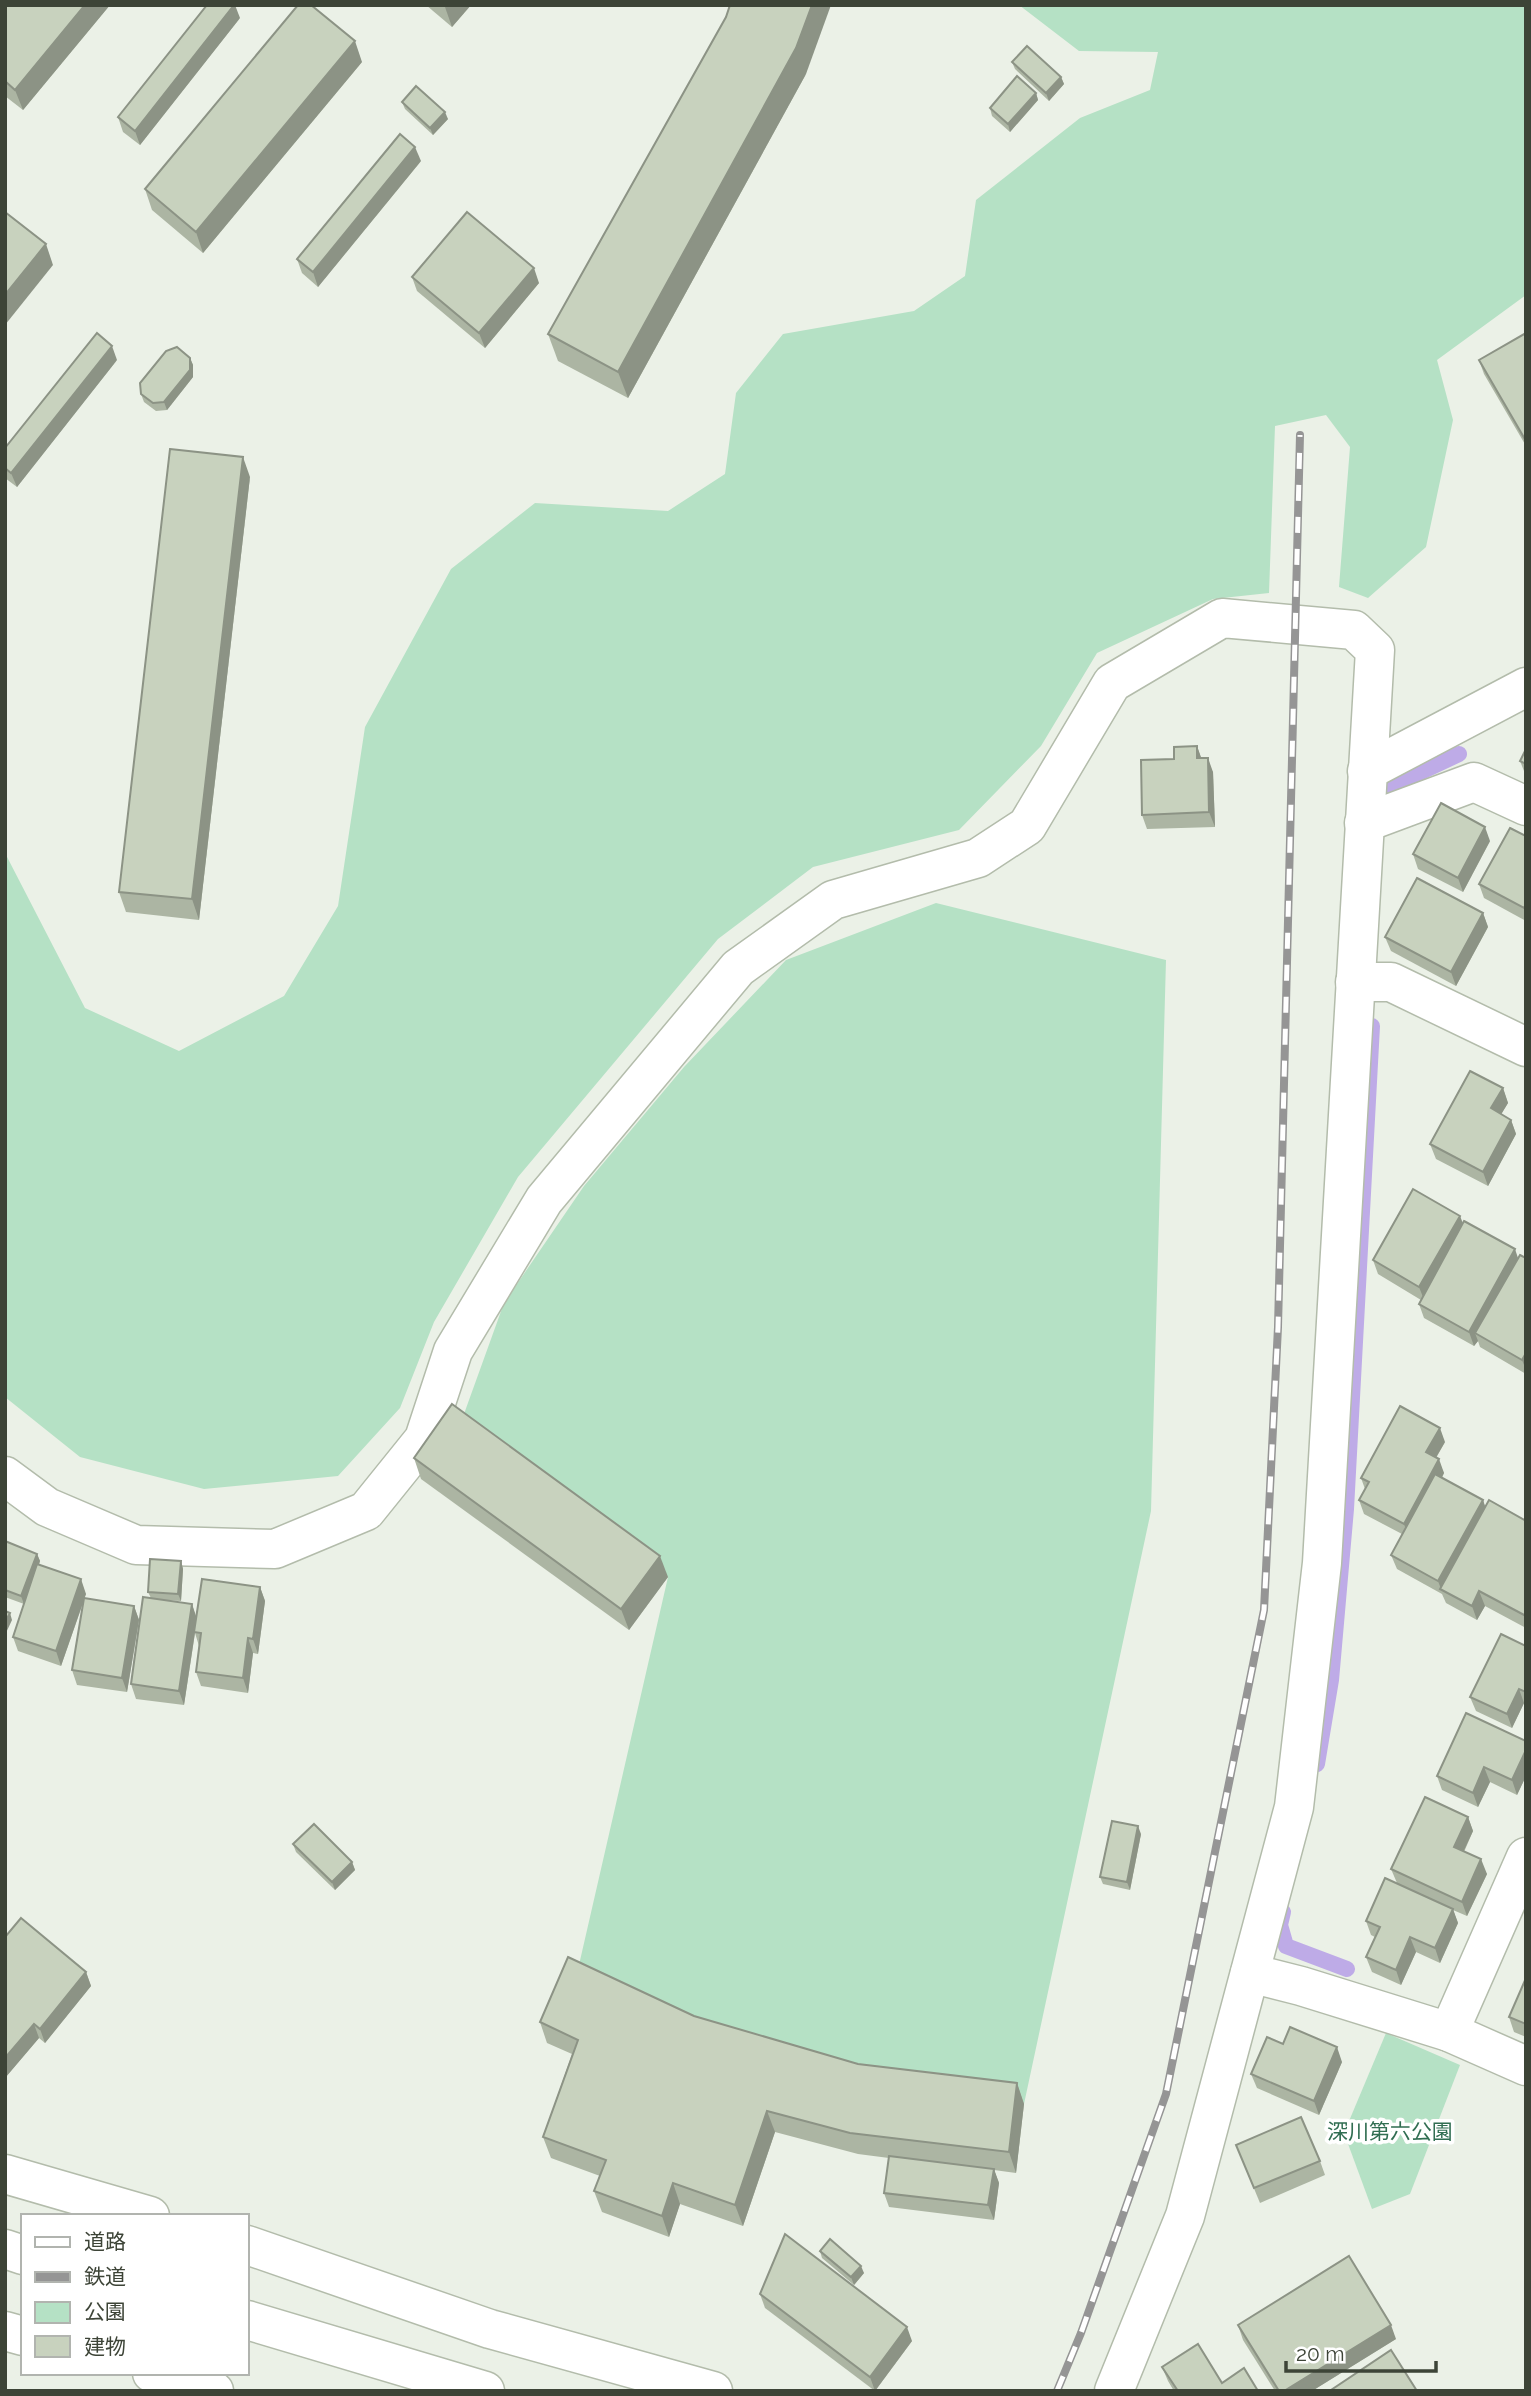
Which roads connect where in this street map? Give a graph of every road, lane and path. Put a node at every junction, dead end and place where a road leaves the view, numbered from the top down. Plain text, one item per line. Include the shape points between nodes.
1 (1526, 687) edge
2 (1367, 771) junction
3 (1526, 806) edge
4 (1364, 823) junction
5 (1355, 982) junction
6 (1526, 1046) edge
7 (5, 1476) edge
8 (1526, 1857) edge
9 (1250, 1973) junction
10 (1450, 2032) junction
11 (1526, 2066) edge
12 (5, 2174) edge
13 (143, 2214) edge
14 (248, 2245) edge
15 (248, 2320) edge
16 (159, 2375) edge
17 (214, 2391) edge
18 (485, 2391) edge
19 (713, 2391) edge
20 (1114, 2391) edge

1 - 2 street
2 - 4 street
2 - 7 street via 1375,650 1354,630 1222,618 1112,683 1027,825 978,858 833,901 738,968 544,1200 453,1351 424,1438 366,1511 275,1549 136,1545 47,1507
3 - 4 street via 1474,782
4 - 5 street
5 - 6 street via 1391,982
5 - 9 street via 1322,1563 1294,1807
8 - 10 street
9 - 10 street
9 - 20 street via 1185,2216
10 - 11 street
12 - 13 street
14 - 19 street via 490,2329
15 - 18 street
16 - 17 street

